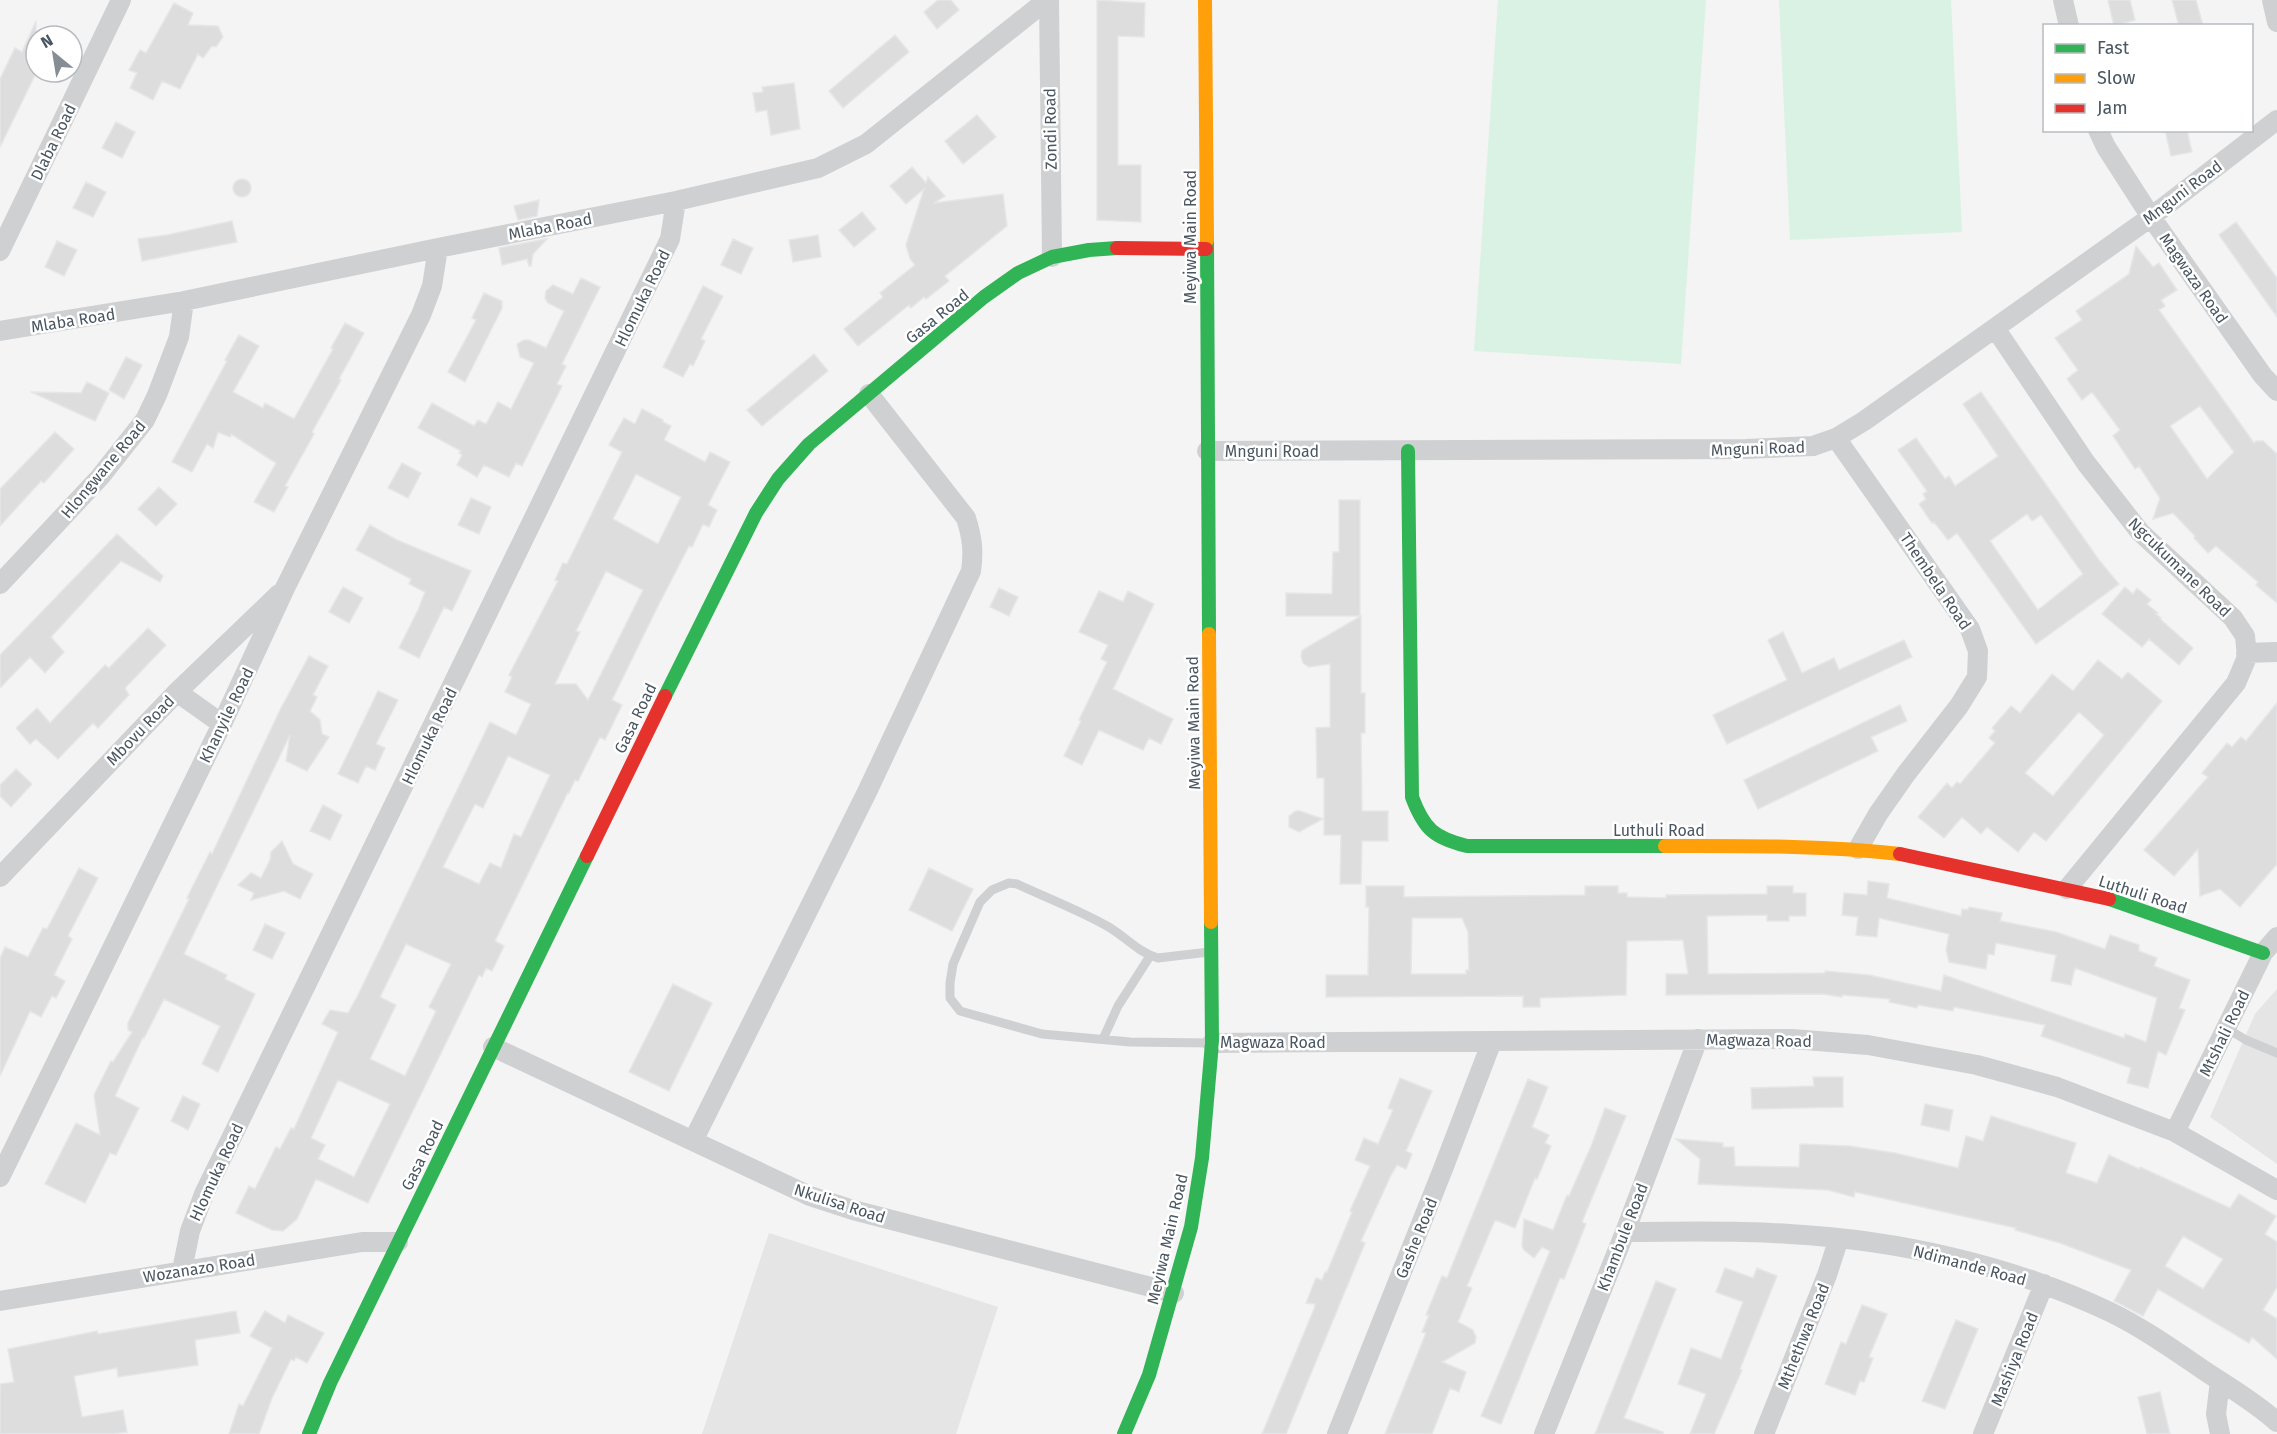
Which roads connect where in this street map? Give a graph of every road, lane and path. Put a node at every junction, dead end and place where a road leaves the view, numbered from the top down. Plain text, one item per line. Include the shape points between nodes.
1 (120, 0) edge
2 (1048, 0) edge
3 (1205, 0) edge
4 (2063, 0) edge
5 (2271, 0) edge
6 (2277, 22) edge
7 (2069, 24) edge
8 (2277, 120) edge
9 (2099, 132) edge
10 (676, 201) junction
11 (2151, 217) junction
12 (438, 248) junction
13 (1206, 249) junction
14 (0, 251) edge
15 (1052, 257) junction
16 (184, 301) junction
17 (1995, 328) junction
18 (0, 331) edge
19 (2277, 391) edge
20 (869, 394) junction
21 (1836, 438) junction
22 (1207, 451) junction
23 (1408, 451) junction
24 (0, 584) edge
25 (285, 588) junction
26 (2277, 652) edge
27 (2246, 653) junction
28 (177, 692) junction
29 (222, 724) junction
30 (1858, 849) junction
31 (0, 877) edge
32 (2067, 889) junction
33 (2277, 937) edge
34 (1211, 951) junction
35 (2263, 953) junction
36 (1150, 956) junction
37 (2226, 1028) junction
38 (1103, 1039) junction
39 (1698, 1039) junction
40 (1492, 1041) junction
41 (1212, 1043) junction
42 (492, 1047) junction
43 (2277, 1053) edge
44 (2175, 1132) junction
45 (693, 1141) junction
46 (0, 1177) edge
47 (2277, 1190) edge
48 (1625, 1232) junction
49 (1839, 1238) junction
50 (398, 1242) junction
51 (182, 1270) junction
52 (2044, 1284) junction
53 (1174, 1293) junction
54 (0, 1301) edge
55 (2220, 1381) junction
56 (2277, 1422) edge
57 (309, 1434) edge
58 (1124, 1434) edge
59 (1337, 1434) edge
60 (1544, 1434) edge
61 (1764, 1434) edge
62 (1983, 1434) edge
63 (2220, 1434) edge

1 - 14 street, Dlaba Road
2 - 10 street, Mlaba Road via 866,144 845,156 818,168
2 - 15 street, Zondi Road
3 - 13 street, Meyiwa Main Road
4 - 7 street
5 - 6 street
8 - 11 street, Mnguni Road
9 - 11 street, Magwaza Road
10 - 12 street, Mlaba Road
10 - 51 street, Hlomuka Road via 670,239 204,1194 190,1231
11 - 17 street, Mnguni Road
11 - 19 street, Magwaza Road
12 - 16 street, Mlaba Road
12 - 25 street, Khanyile Road via 432,286 421,315
13 - 15 street, Gasa Road via 1098,250
13 - 22 street, Meyiwa Main Road
15 - 20 street, Gasa Road via 1003,283
16 - 18 street, Mlaba Road
16 - 24 street, Hlongwane Road via 179,337 145,420 100,477
17 - 21 street, Mnguni Road
17 - 27 street, Ngcukumane Road via 2085,463 2139,532 2233,618 2245,636
20 - 42 street, Gasa Road via 812,442 779,478 757,510
20 - 45 street via 966,518 974,554 971,571
21 - 23 street, Mnguni Road via 1814,446 1790,448
21 - 30 street, Thembela Road via 1970,629 1978,651 1977,677 1878,814
22 - 23 street, Mnguni Road
22 - 34 street, Meyiwa Main Road
23 - 30 street, Luthuli Road via 1412,797 1427,830 1445,842 1467,846
25 - 28 street, Mbovu Road
25 - 29 street, Khanyile Road
26 - 27 street
27 - 32 street via 2236,683
28 - 29 street
28 - 31 street, Mbovu Road
29 - 46 street, Khanyile Road
30 - 32 street, Luthuli Road via 1917,856
32 - 35 street, Luthuli Road via 2105,897
33 - 35 street, Mtshali Road
34 - 36 lane
34 - 41 street, Meyiwa Main Road
35 - 37 street, Mtshali Road
36 - 38 lane via 1118,1006
36 - 38 lane via 1107,926 1017,884 992,890 980,902 953,964 950,998 954,1005 974,1016 1042,1034
37 - 43 lane
37 - 44 street, Mtshali Road
38 - 41 lane
39 - 40 street, Magwaza Road
39 - 44 street, Magwaza Road via 1792,1039 1868,1045 1977,1065 2057,1087
39 - 48 street, Khambule Road
40 - 41 street, Magwaza Road
40 - 59 street, Gashe Road
41 - 53 street, Meyiwa Main Road via 1202,1158 1191,1227
42 - 45 street, Nkulisa Road
42 - 50 street, Gasa Road
44 - 47 street, Magwaza Road
45 - 53 street, Nkulisa Road via 810,1196 853,1210
48 - 49 street, Ndimande Road
48 - 60 street, Khambule Road
49 - 52 street, Ndimande Road via 1914,1249
49 - 61 street, Mthethwa Road
50 - 51 street, Wozanazo Road via 362,1242
50 - 57 street, Gasa Road
51 - 54 street, Wozanazo Road
52 - 55 street, Ndimande Road via 2112,1313
52 - 62 street, Mashiya Road
53 - 58 street, Meyiwa Main Road via 1149,1375
55 - 56 street, Ndimande Road
55 - 63 street via 2216,1414

